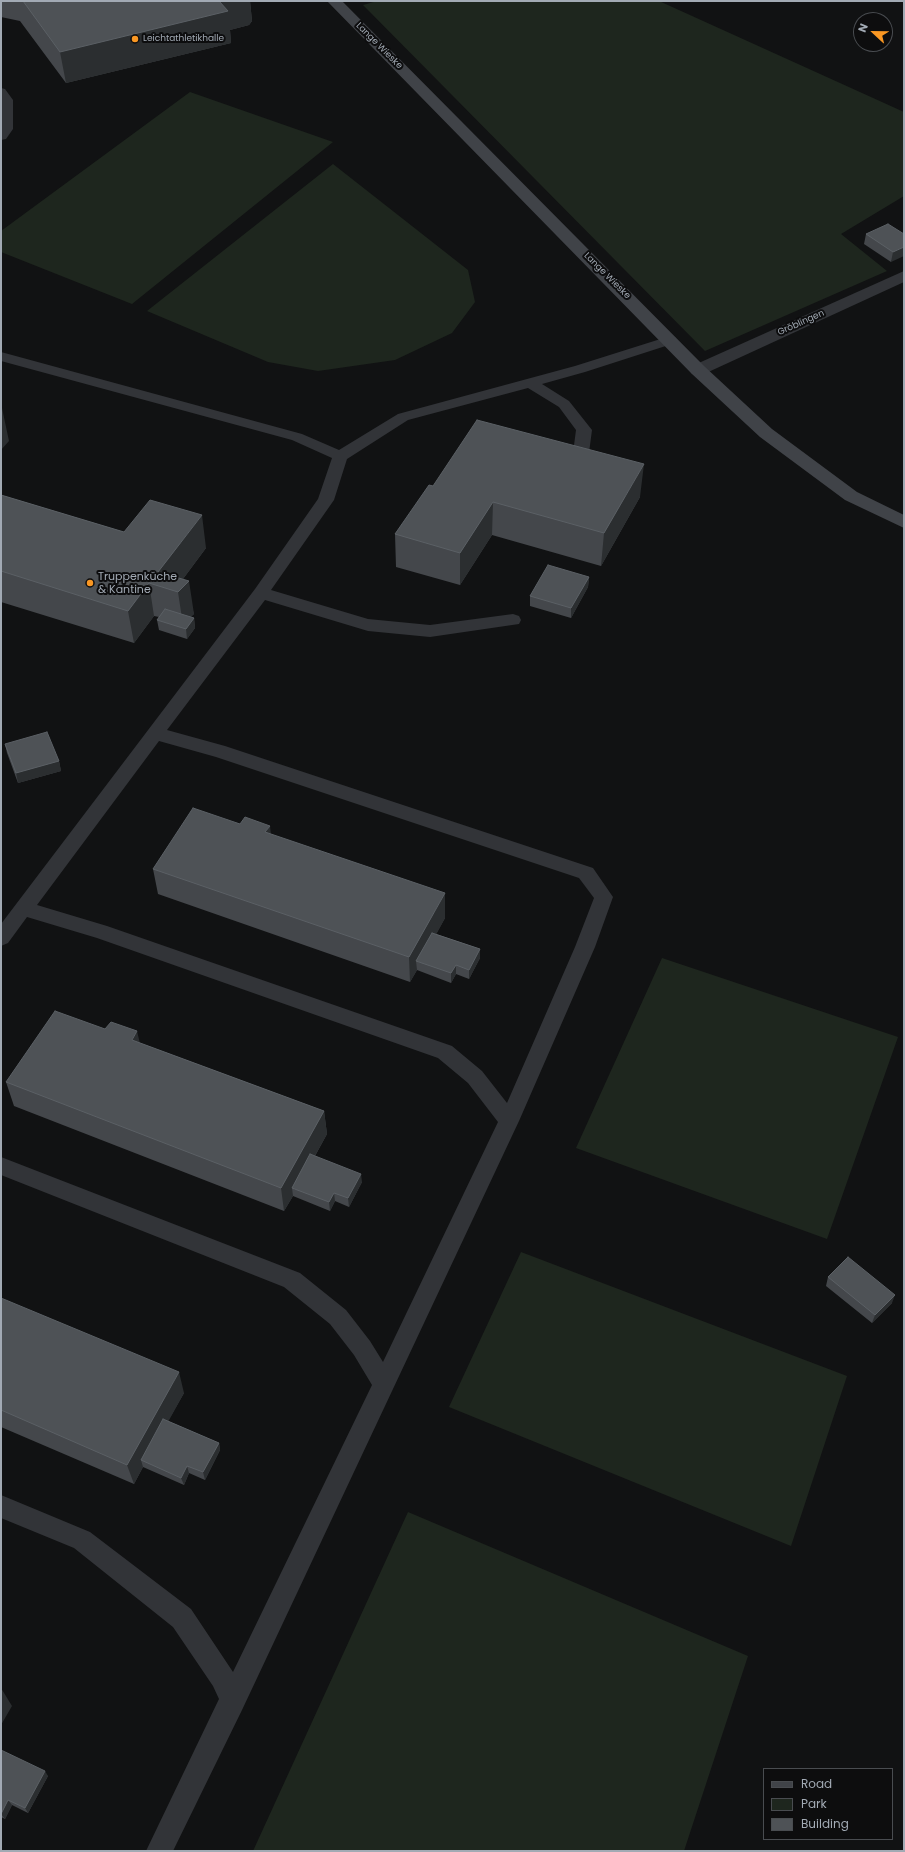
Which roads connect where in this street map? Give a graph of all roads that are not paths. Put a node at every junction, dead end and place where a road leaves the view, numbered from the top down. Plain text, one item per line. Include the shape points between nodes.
1 (334, 1) edge
2 (1, 92) edge
3 (1, 136) edge
4 (904, 276) edge
5 (670, 340) junction
6 (1, 356) edge
7 (698, 370) junction
8 (529, 382) junction
9 (340, 456) junction
10 (579, 468) edge
11 (904, 522) edge
12 (261, 593) junction
13 (513, 620) dead end
14 (154, 733) junction
15 (22, 908) junction
16 (1, 938) edge
17 (509, 1121) junction
18 (1, 1166) edge
19 (384, 1384) junction
20 (1, 1506) edge
21 (232, 1701) junction
22 (159, 1851) edge

1 - 5 street, Lange Wieske
2 - 3 lane via 7,100 7,129
4 - 7 street, Gröblingen
5 - 7 street, Lange Wieske
5 - 8 lane via 580,369
6 - 9 lane via 290,435
7 - 11 street, Lange Wieske via 766,433 851,496
8 - 9 lane via 403,417
8 - 10 lane via 564,404 584,430
9 - 12 lane via 326,500
12 - 13 lane via 368,625 430,631
12 - 14 lane
14 - 15 lane
14 - 17 lane via 219,751 586,873 604,897 585,947
15 - 16 lane
15 - 17 lane via 100,931 445,1052 475,1077
17 - 19 lane
18 - 19 lane via 292,1280 338,1317 362,1348
19 - 21 lane
20 - 21 lane via 82,1540 182,1618 222,1677
21 - 22 lane

